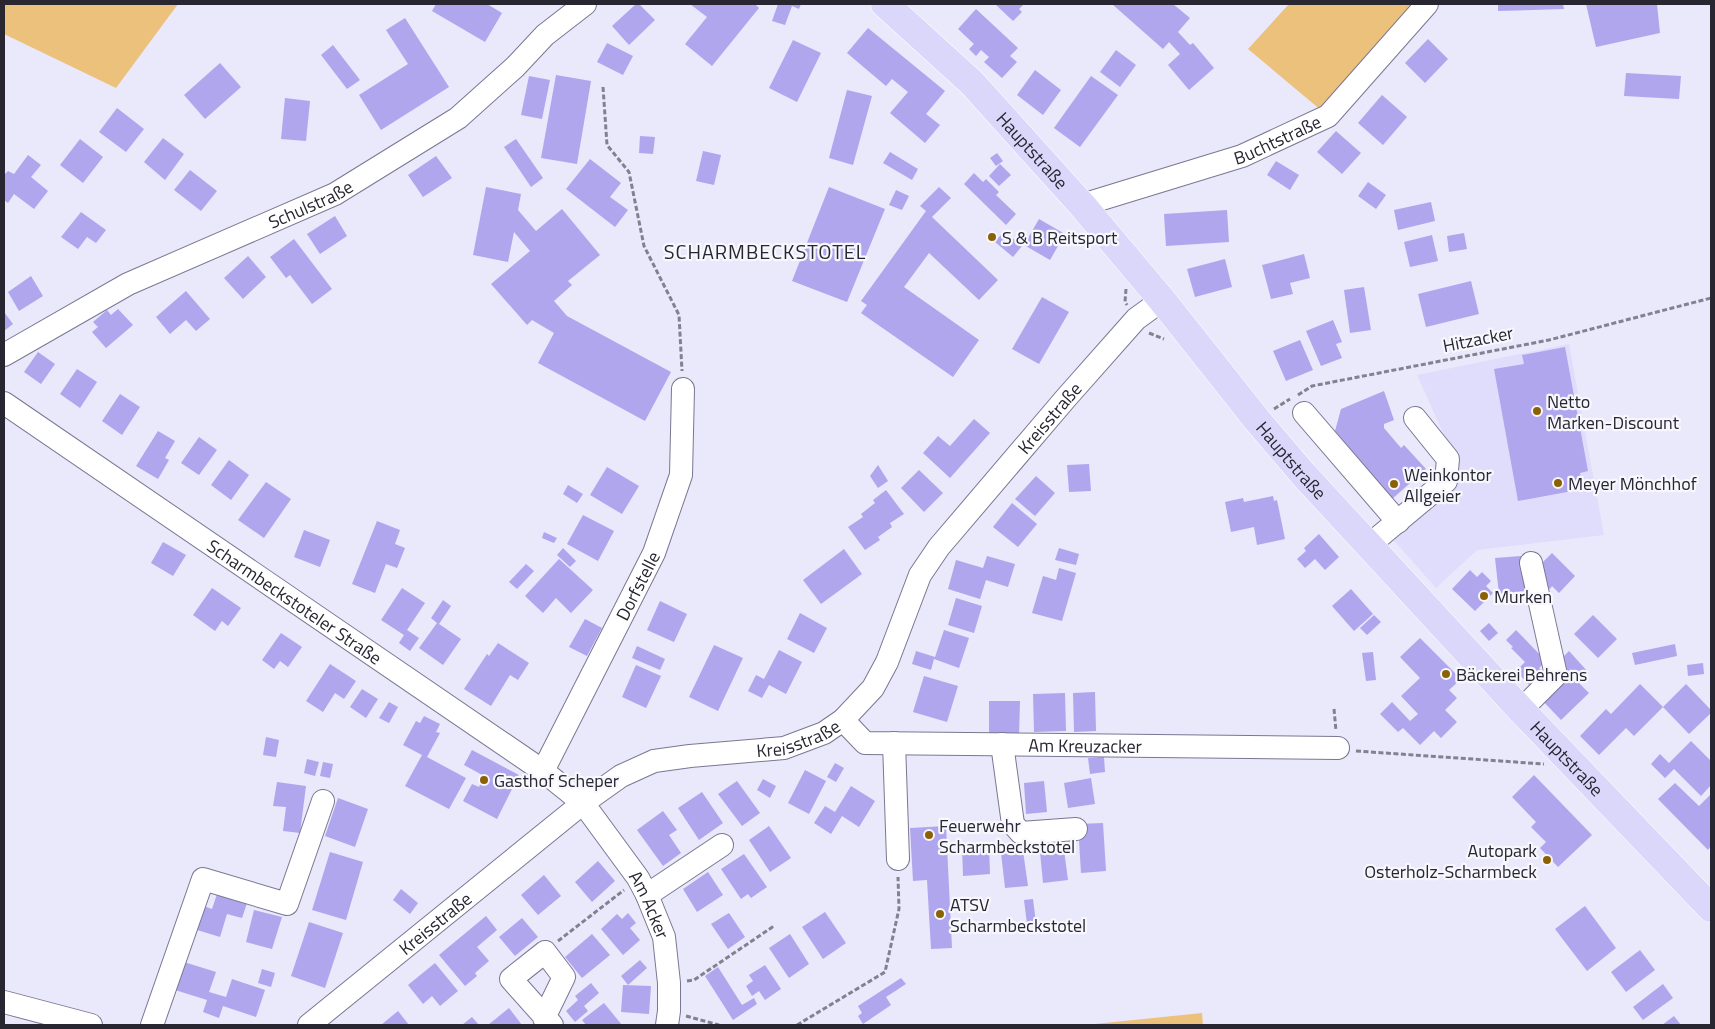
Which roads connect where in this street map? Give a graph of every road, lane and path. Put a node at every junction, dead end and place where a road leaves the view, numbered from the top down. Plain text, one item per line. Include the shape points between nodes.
1 (585, 4) edge
2 (885, 4) edge
3 (1427, 4) edge
4 (603, 87) dead end
5 (1082, 205) junction
6 (1711, 298) edge
7 (1162, 300) junction
8 (4, 355) edge
9 (683, 389) joint
10 (4, 403) edge
11 (1304, 413) dead end
12 (1415, 418) dead end
13 (1257, 420) junction
14 (1398, 522) junction
15 (1368, 546) junction
16 (1531, 562) dead end
17 (1334, 709) dead end
18 (1521, 710) junction
19 (843, 720) junction
20 (894, 743) junction
21 (1002, 744) junction
22 (1338, 748) junction
23 (1575, 766) junction
24 (543, 771) junction
25 (323, 801) dead end
26 (583, 803) junction
27 (1076, 829) dead end
28 (722, 845) dead end
29 (898, 859) joint
30 (643, 886) junction
31 (1711, 908) edge
32 (774, 926) dead end
33 (545, 952) junction
34 (669, 983) junction
35 (4, 1002) edge
36 (668, 1018) edge
37 (548, 1022) edge
38 (91, 1025) edge
39 (152, 1025) edge
40 (309, 1025) edge
41 (719, 1025) edge
42 (797, 1025) edge

1 - 8 street, Schulstraße via 545,36 458,118 335,194 128,284
2 - 5 main road, Hauptstraße via 972,83
3 - 5 street, Buchtstraße via 1328,116 1242,156
4 - 9 path via 607,145 629,172 644,246 679,315
5 - 7 main road, Hauptstraße
6 - 13 path, Hitzacker via 1549,340 1312,386
7 - 13 main road, Hauptstraße
7 - 19 street, Kreisstraße via 1136,319 939,547 920,575 887,662 873,688
9 - 24 street, Dorfstelle via 681,475 654,553
10 - 24 street, Scharmbeckstoteler Straße
11 - 14 street
12 - 14 street via 1448,459 1446,481
13 - 15 main road, Hauptstraße
14 - 15 street
15 - 18 main road, Hauptstraße
16 - 18 street via 1556,675
17 - 22 path
18 - 23 main road, Hauptstraße
19 - 20 street, Am Kreuzacker via 865,743
19 - 26 street, Kreisstraße via 824,733 784,748 654,761 621,776
20 - 21 street, Am Kreuzacker
20 - 29 street
21 - 22 street, Am Kreuzacker
21 - 27 street via 1016,829 1021,833
22 - 23 path
23 - 31 main road, Hauptstraße
24 - 26 street, Scharmbeckstoteler Straße
25 - 39 street via 286,904 203,879
26 - 30 street, Am Acker
26 - 40 street, Kreisstraße
28 - 30 street
29 - 42 path via 899,909 885,972
30 - 33 path
30 - 34 street, Am Acker via 664,937
32 - 34 path via 694,980
33 - 37 street via 564,977
33 - 37 street via 511,979
34 - 36 street, Am Acker
35 - 38 street
36 - 41 path

